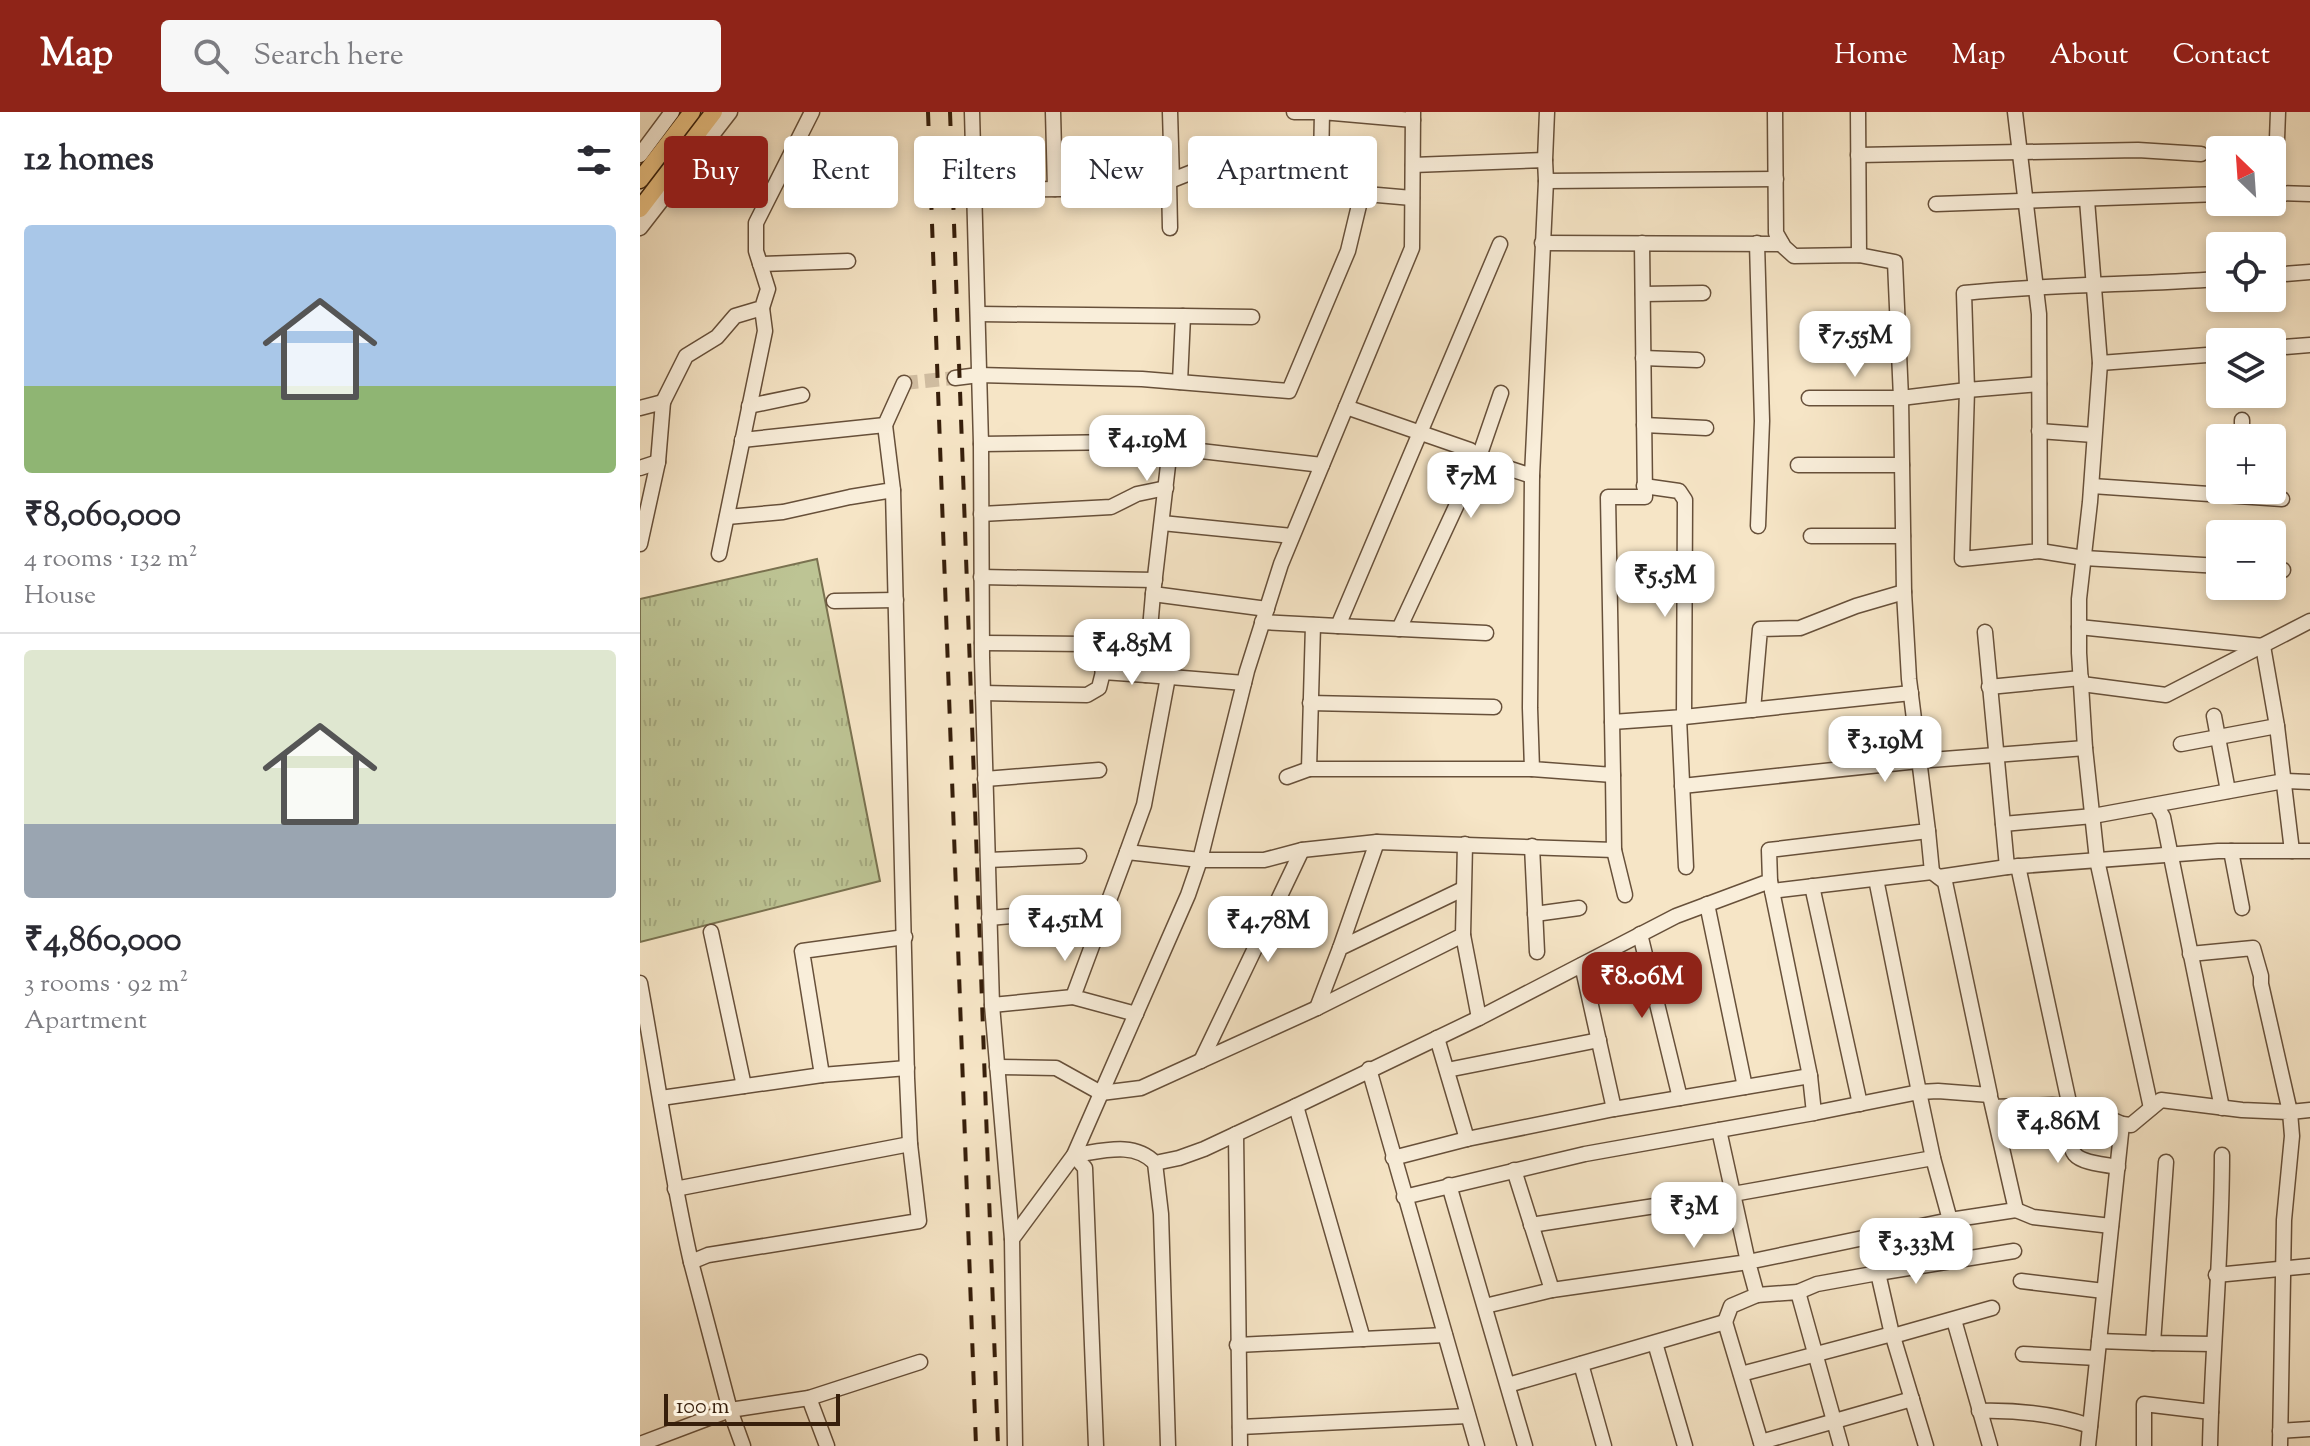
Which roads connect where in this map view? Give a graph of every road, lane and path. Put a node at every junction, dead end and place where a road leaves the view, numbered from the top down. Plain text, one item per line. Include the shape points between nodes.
1 (672, 112) edge
2 (692, 112) edge
3 (714, 112) edge
4 (730, 112) edge
5 (812, 112) edge
6 (972, 112) edge
7 (1053, 112) edge
8 (1170, 112) edge
9 (1294, 112) edge
10 (1322, 112) edge
11 (1547, 112) edge
12 (1775, 112) edge
13 (1858, 112) edge
14 (2015, 112) edge
15 (2278, 112) edge
16 (1413, 116) edge
17 (973, 136) edge
18 (1170, 136) edge
19 (2277, 136) edge
20 (2020, 154) junction
21 (2201, 154) dead end
22 (640, 155) edge
23 (1858, 155) junction
24 (1545, 160) junction
25 (1413, 165) junction
26 (1172, 179) edge
27 (1776, 179) junction
28 (640, 180) edge
29 (1546, 181) junction
30 (1045, 189) edge
31 (1055, 189) junction
32 (1061, 189) edge
33 (2286, 193) edge
34 (2310, 194) edge
35 (2206, 195) edge
36 (1412, 198) junction
37 (2026, 199) junction
38 (2087, 200) junction
39 (1936, 204) dead end
40 (975, 208) edge
41 (1170, 208) edge
42 (640, 209) edge
43 (640, 228) edge
44 (1170, 228) dead end
45 (1542, 243) junction
46 (1642, 243) junction
47 (1757, 243) junction
48 (1500, 244) dead end
49 (1782, 244) junction
50 (1859, 255) junction
51 (848, 261) dead end
52 (760, 264) junction
53 (2310, 272) edge
54 (2286, 274) edge
55 (2206, 280) edge
56 (2035, 285) junction
57 (2094, 286) junction
58 (1703, 293) dead end
59 (1643, 294) junction
60 (762, 308) junction
61 (978, 314) junction
62 (1183, 316) junction
63 (1252, 317) dead end
64 (1898, 325) junction
65 (1810, 329) dead end
66 (2310, 345) edge
67 (2286, 347) edge
68 (2206, 355) edge
69 (1643, 358) junction
70 (1697, 360) dead end
71 (2100, 363) junction
72 (979, 375) junction
73 (955, 378) tunnel mouth
74 (1180, 382) junction
75 (904, 383) dead end
76 (2039, 384) junction
77 (1967, 390) junction
78 (1501, 393) dead end
79 (802, 395) dead end
80 (1809, 398) dead end
81 (1901, 398) junction
82 (663, 402) junction
83 (749, 406) junction
84 (1346, 407) junction
85 (640, 408) edge
86 (2242, 420) dead end
87 (2242, 424) edge
88 (885, 425) junction
89 (1644, 425) junction
90 (1706, 428) dead end
91 (2039, 431) junction
92 (1421, 433) junction
93 (2094, 435) junction
94 (742, 440) junction
95 (981, 444) junction
96 (1170, 448) junction
97 (1479, 457) junction
98 (658, 462) junction
99 (1322, 465) junction
100 (1798, 465) dead end
101 (1902, 465) junction
102 (640, 468) edge
103 (1532, 476) junction
104 (1644, 486) junction
105 (2092, 486) junction
106 (1166, 488) junction
107 (893, 490) junction
108 (2206, 491) edge
109 (981, 514) junction
110 (727, 517) junction
111 (1162, 523) junction
112 (1758, 526) dead end
113 (1292, 536) junction
114 (1811, 536) dead end
115 (1903, 536) junction
116 (640, 544) edge
117 (2040, 551) junction
118 (719, 554) dead end
119 (2084, 558) junction
120 (2206, 565) edge
121 (981, 577) junction
122 (1154, 587) junction
123 (1904, 592) junction
124 (896, 600) junction
125 (834, 601) dead end
126 (1264, 616) junction
127 (2310, 621) edge
128 (1313, 625) junction
129 (1338, 626) junction
130 (2079, 627) junction
131 (1399, 629) junction
132 (1985, 632) dead end
133 (1486, 633) dead end
134 (982, 643) junction
135 (2263, 646) junction
136 (1103, 672) junction
137 (1146, 675) junction
138 (1168, 677) junction
139 (2081, 681) junction
140 (1244, 683) junction
141 (1989, 687) junction
142 (983, 693) junction
143 (1911, 693) junction
144 (1310, 703) junction
145 (1494, 707) dead end
146 (1753, 710) junction
147 (2214, 716) dead end
148 (1682, 718) junction
149 (1612, 722) junction
150 (2277, 726) junction
151 (2218, 737) junction
152 (2181, 744) dead end
153 (2085, 748) junction
154 (1997, 755) junction
155 (1918, 761) junction
156 (1309, 769) junction
157 (1532, 769) junction
158 (1099, 770) dead end
159 (1613, 775) junction
160 (1287, 777) dead end
161 (985, 779) junction
162 (2284, 781) junction
163 (2310, 782) edge
164 (1682, 786) junction
165 (2228, 791) junction
166 (2156, 805) junction
167 (2093, 816) junction
168 (2003, 824) junction
169 (1928, 831) junction
170 (1377, 842) junction
171 (1465, 844) junction
172 (1532, 846) junction
173 (1302, 850) junction
174 (1614, 850) junction
175 (2231, 851) junction
176 (2292, 851) junction
177 (2310, 851) edge
178 (1127, 852) junction
179 (2169, 855) junction
180 (1079, 856) dead end
181 (988, 860) junction
182 (1200, 860) junction
183 (2097, 860) junction
184 (2013, 866) junction
185 (1686, 867) dead end
186 (1936, 875) junction
187 (1876, 879) junction
188 (1771, 886) junction
189 (1812, 886) junction
190 (1463, 889) junction
191 (1625, 895) dead end
192 (1707, 904) junction
193 (1579, 908) dead end
194 (2242, 908) dead end
195 (1069, 911) dead end
196 (1535, 914) junction
197 (989, 918) junction
198 (711, 932) dead end
199 (1640, 934) junction
200 (1463, 935) junction
201 (905, 937) junction
202 (1340, 948) junction
203 (1537, 952) dead end
204 (2190, 954) junction
205 (1582, 965) junction
206 (640, 983) edge
207 (1073, 997) junction
208 (992, 1005) junction
209 (1317, 1008) junction
210 (1136, 1014) junction
211 (1479, 1018) junction
212 (1437, 1038) junction
213 (1599, 1040) junction
214 (1201, 1061) junction
215 (997, 1067) junction
216 (907, 1068) junction
217 (1369, 1069) junction
218 (1447, 1070) junction
219 (822, 1075) junction
220 (1810, 1076) junction
221 (744, 1086) junction
222 (1745, 1087) junction
223 (1919, 1092) junction
224 (1101, 1093) junction
225 (661, 1098) junction
226 (1680, 1098) junction
227 (1992, 1101) junction
228 (1860, 1104) junction
229 (1296, 1106) junction
230 (2072, 1107) junction
231 (2151, 1108) junction
232 (2222, 1108) junction
233 (1614, 1109) junction
234 (2310, 1110) edge
235 (2290, 1112) junction
236 (1814, 1113) junction
237 (2122, 1124) junction
238 (1719, 1130) junction
239 (1236, 1134) junction
240 (1467, 1139) junction
241 (910, 1144) junction
242 (1074, 1155) junction
243 (2222, 1155) dead end
244 (1393, 1158) junction
245 (1933, 1158) junction
246 (2166, 1162) dead end
247 (1155, 1163) junction
248 (2118, 1167) junction
249 (1514, 1170) junction
250 (1449, 1185) junction
251 (675, 1189) junction
252 (1733, 1194) junction
253 (1404, 1197) junction
254 (2016, 1210) junction
255 (1950, 1220) junction
256 (1531, 1225) junction
257 (2111, 1226) junction
258 (1873, 1237) junction
259 (1012, 1239) junction
260 (2014, 1251) dead end
261 (691, 1262) junction
262 (1748, 1262) junction
263 (2310, 1266) edge
264 (2283, 1268) junction
265 (1878, 1273) junction
266 (2216, 1275) junction
267 (2021, 1281) dead end
268 (1552, 1290) junction
269 (2104, 1291) junction
270 (1798, 1292) junction
271 (1757, 1295) junction
272 (1485, 1306) junction
273 (1992, 1308) dead end
274 (1954, 1320) junction
275 (1725, 1322) junction
276 (1445, 1335) junction
277 (1892, 1335) junction
278 (1363, 1339) junction
279 (2099, 1341) junction
280 (1655, 1343) junction
281 (2153, 1343) junction
282 (2213, 1344) junction
283 (1237, 1345) junction
284 (2023, 1354) dead end
285 (1816, 1355) junction
286 (2097, 1358) junction
287 (920, 1362) dead end
288 (1581, 1364) junction
289 (1741, 1374) junction
290 (1508, 1385) junction
291 (809, 1398) junction
292 (1912, 1399) junction
293 (730, 1410) junction
294 (1979, 1411) junction
295 (2211, 1412) junction
296 (1468, 1416) junction
297 (1834, 1420) junction
298 (2090, 1426) junction
299 (1240, 1427) junction
300 (2310, 1429) edge
301 (2280, 1438) edge
302 (640, 1444) edge
303 (1761, 1444) edge
304 (743, 1446) edge
305 (827, 1446) edge
306 (1015, 1446) edge
307 (1096, 1446) edge
308 (1168, 1446) edge
309 (1240, 1446) edge
310 (1477, 1446) edge
311 (1525, 1446) edge
312 (1604, 1446) edge
313 (1685, 1446) edge
314 (1841, 1446) edge
315 (1926, 1446) edge
316 (1990, 1446) edge
317 (2088, 1446) edge
318 (2144, 1446) edge
319 (2210, 1446) edge

1 - 22 street
2 - 28 main road
3 - 42 main road
4 - 43 street
5 - 52 street via 756,223
6 - 17 street
7 - 31 street
8 - 18 street
9 - 10 street
10 - 16 street
10 - 26 street via 1318,168 1205,167
11 - 24 street
12 - 27 street
13 - 23 street
14 - 20 street
15 - 19 street
16 - 25 street
20 - 21 street
20 - 23 street
20 - 37 street
23 - 50 street
24 - 25 street
24 - 29 street
25 - 36 street
27 - 29 street
27 - 49 street via 1776,233
29 - 45 street
30 - 31 street
31 - 32 street
33 - 34 street
35 - 38 street
36 - 74 street via 1361,197 1348,251 1289,391
36 - 84 street via 1412,248
37 - 38 street
37 - 39 street
37 - 56 street
38 - 57 street
40 - 61 street
41 - 44 street
45 - 46 street
45 - 103 street
46 - 47 street
46 - 59 street
47 - 49 street
47 - 112 street via 1762,421
48 - 92 street
49 - 50 street via 1794,256
50 - 64 street via 1895,262
51 - 52 street
52 - 60 street via 768,289
53 - 54 street
55 - 57 street
56 - 57 street
56 - 76 street
56 - 77 street via 1964,293
57 - 71 street
58 - 59 street
59 - 69 street
60 - 82 street via 735,316 717,337 686,356
60 - 83 street via 765,331
61 - 62 street
61 - 72 street
62 - 63 street
62 - 74 street
64 - 65 street
64 - 81 street
66 - 67 street
68 - 71 street
69 - 70 street
69 - 89 street
71 - 93 street
72 - 73 street
72 - 74 street
72 - 95 street
75 - 88 street
76 - 77 street
76 - 91 street
77 - 81 street
77 - 117 street via 1962,559
78 - 97 street
79 - 83 street
80 - 81 street
81 - 101 street
82 - 85 street
82 - 98 street
83 - 94 street
84 - 92 street
84 - 99 street
86 - 87 street
88 - 94 street
88 - 107 street
89 - 90 street
89 - 104 street
91 - 93 street
91 - 117 street
92 - 97 street
92 - 129 street
93 - 105 street
94 - 110 street
95 - 96 street via 1123,442
95 - 109 street
96 - 99 street
96 - 106 street
97 - 103 street
97 - 131 street
98 - 102 street
98 - 116 street
99 - 113 street
100 - 101 street
101 - 115 street
103 - 157 street
104 - 148 street via 1679,491 1685,500
104 - 149 street via 1645,497 1608,497
105 - 108 street
105 - 119 street
106 - 109 street via 1111,507
106 - 111 street
107 - 110 street via 783,512
107 - 124 street
109 - 121 street
110 - 118 street
111 - 113 street
111 - 122 street
113 - 126 street
114 - 115 street
115 - 123 street
117 - 119 street
119 - 120 street
119 - 130 street
121 - 122 street
121 - 134 street
122 - 126 street
122 - 137 street
123 - 143 street
123 - 146 street via 1800,628 1760,629
124 - 125 street
124 - 201 street
126 - 128 street
126 - 140 street
127 - 135 street
128 - 129 street
128 - 144 street
129 - 131 street
130 - 135 street
130 - 139 street
131 - 133 street
132 - 141 street
134 - 136 street via 1084,644 1097,652
134 - 142 street
135 - 139 street via 2166,695
135 - 150 street
136 - 137 street
136 - 142 street via 1099,688 1087,695
137 - 138 street
138 - 140 street
138 - 178 street via 1144,805
139 - 141 street
139 - 153 street
140 - 182 street
141 - 154 street
142 - 161 street
143 - 146 street
143 - 155 street
144 - 145 street
144 - 156 street
146 - 148 street
147 - 151 street
148 - 149 street
148 - 164 street
149 - 159 street
150 - 151 street
150 - 162 street
151 - 152 street
151 - 165 street
153 - 154 street
153 - 167 street
154 - 155 street
154 - 168 street
155 - 164 street
155 - 169 street
156 - 157 street
156 - 160 street
157 - 159 street
158 - 161 street
159 - 174 street
161 - 181 street
162 - 163 street
162 - 165 street
162 - 176 street
164 - 185 street
165 - 166 street
166 - 167 street
166 - 179 street
167 - 168 street
167 - 183 street
168 - 184 street
169 - 186 street
169 - 188 street via 1769,850
170 - 171 street
170 - 173 street
170 - 202 street
171 - 172 street
171 - 190 street
172 - 174 street
172 - 196 street
173 - 182 street via 1264,860
173 - 214 street
174 - 191 street
175 - 176 street
175 - 179 street
175 - 194 street
176 - 177 street
178 - 182 street
178 - 207 street
179 - 183 street
179 - 204 street
180 - 181 street
181 - 197 street
182 - 210 street
183 - 184 street
183 - 231 street
184 - 186 street
184 - 230 street
186 - 187 street
186 - 227 street via 1945,882
187 - 189 street
187 - 223 street
188 - 189 street
188 - 192 street
188 - 220 street
189 - 228 street
190 - 200 street
190 - 202 street
192 - 199 street
192 - 222 street
193 - 196 street
195 - 197 street
196 - 203 street
197 - 208 street
198 - 221 street
199 - 205 street
199 - 226 street
200 - 209 street
200 - 211 street
201 - 216 street
201 - 219 street via 802,951
202 - 209 street
204 - 232 street
204 - 235 street via 2253,948
205 - 211 street
205 - 213 street
206 - 225 street
207 - 208 street
207 - 210 street
208 - 215 street
209 - 214 street
210 - 224 street
211 - 212 street
212 - 217 street
212 - 218 street
213 - 218 street
213 - 233 street
214 - 224 street via 1141,1088
215 - 224 street via 1056,1068
215 - 259 street
216 - 219 street
216 - 241 street
217 - 229 street
217 - 244 street
218 - 240 street
219 - 221 street
220 - 222 street
220 - 236 street
221 - 225 street
222 - 226 street
223 - 227 street
223 - 228 street
223 - 245 street
224 - 242 street
225 - 251 street
226 - 233 street
227 - 230 street
227 - 254 street
228 - 236 street
229 - 239 street
229 - 278 street
230 - 237 street
230 - 248 street via 2071,1152 2086,1162
231 - 232 street via 2161,1100
231 - 237 street via 2131,1125
232 - 235 street
233 - 240 street
234 - 235 street
235 - 264 street
236 - 238 street
237 - 248 street
238 - 249 street
238 - 252 street
239 - 247 street
239 - 283 street
240 - 244 street
241 - 251 street
241 - 261 street via 919,1221
242 - 247 street via 1124,1149 1144,1152
242 - 259 street
242 - 307 street via 1085,1168
243 - 266 street
244 - 253 street
245 - 252 street
245 - 255 street
246 - 281 street
247 - 308 street
248 - 257 street
249 - 250 street
249 - 256 street
250 - 253 street
250 - 272 street
251 - 261 street
252 - 256 street
252 - 262 street
253 - 276 street
254 - 255 street
254 - 257 street via 2033,1217
255 - 258 street
256 - 268 street
257 - 269 street
258 - 262 street
258 - 265 street
259 - 306 street
260 - 265 street
261 - 293 street
262 - 268 street
262 - 271 street
263 - 264 street
264 - 266 street
264 - 301 street
265 - 270 street
265 - 277 street
266 - 282 street
267 - 269 street
268 - 272 street
269 - 279 street
270 - 271 street
270 - 285 street
271 - 275 street via 1731,1306
272 - 290 street
273 - 274 street
274 - 277 street
274 - 294 street
275 - 280 street
275 - 289 street
276 - 278 street
276 - 296 street
277 - 285 street
277 - 292 street
278 - 283 street
279 - 281 street
279 - 286 street
280 - 288 street
280 - 313 street
281 - 282 street
282 - 295 street
283 - 299 street
284 - 286 street
285 - 289 street
285 - 297 street
286 - 298 street
287 - 291 street
288 - 290 street
288 - 312 street
289 - 303 street
290 - 311 street
291 - 293 street
291 - 305 street
292 - 297 street
292 - 315 street
293 - 302 street
293 - 304 street
294 - 298 street via 2004,1410
294 - 316 street
295 - 318 street via 2144,1404
295 - 319 street
296 - 299 street
296 - 310 street
297 - 303 street
297 - 314 street
298 - 317 street
299 - 309 street
300 - 301 street

